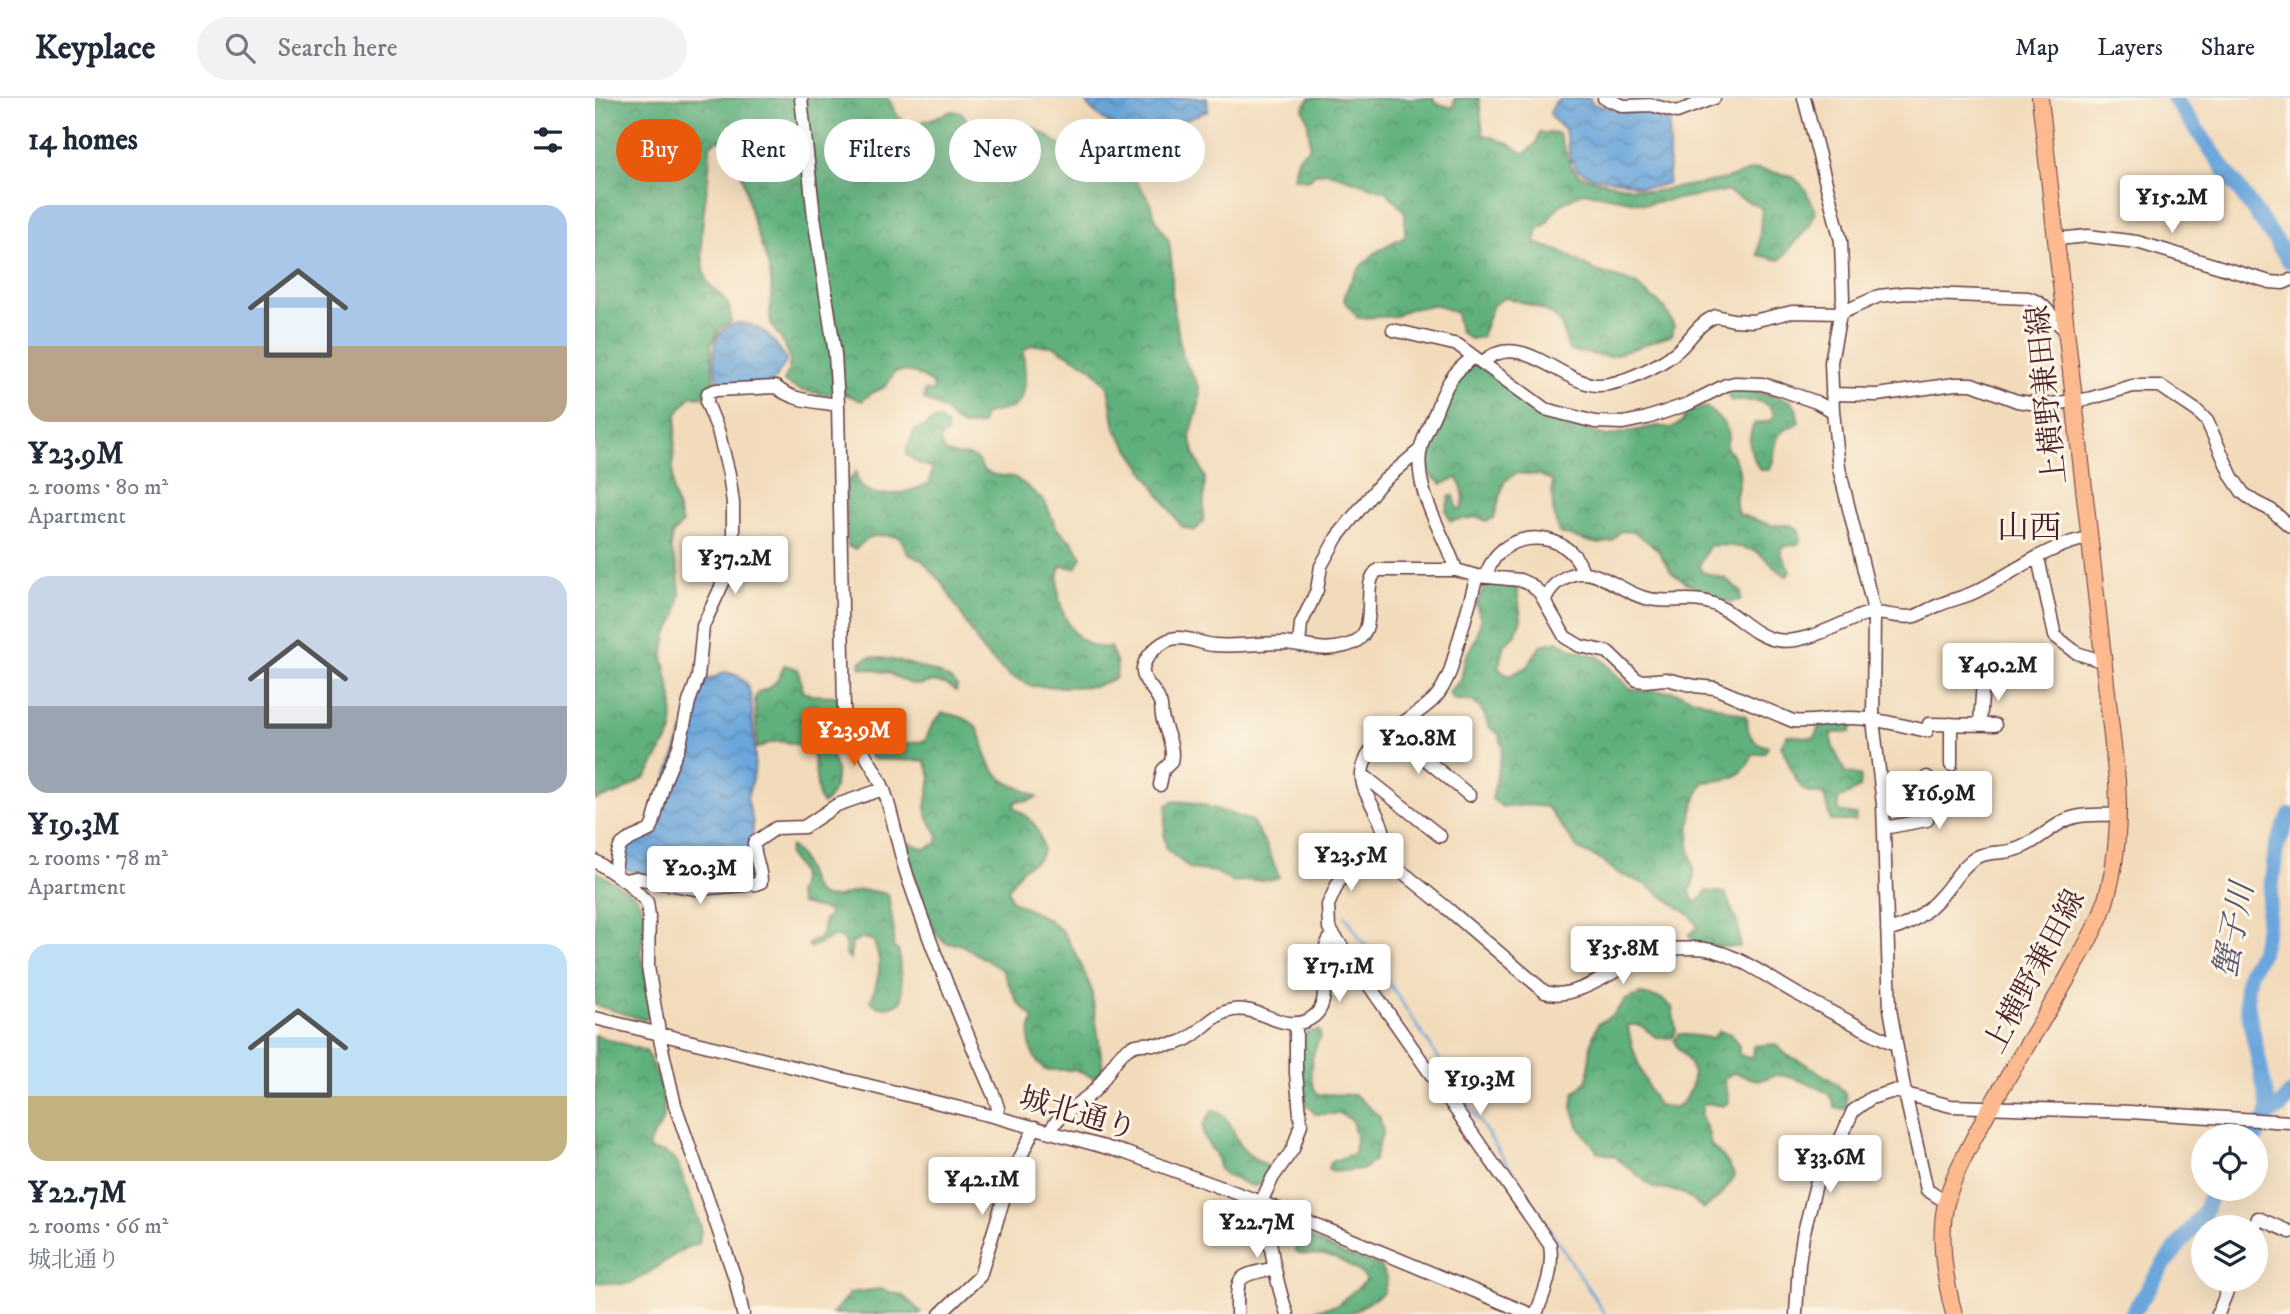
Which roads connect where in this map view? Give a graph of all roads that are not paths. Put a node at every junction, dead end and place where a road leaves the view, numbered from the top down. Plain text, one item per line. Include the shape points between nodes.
1 (801, 98) edge
2 (1604, 98) edge
3 (1714, 98) edge
4 (1804, 98) edge
5 (2040, 98) edge
6 (2057, 239) junction
7 (2290, 280) edge
8 (1841, 313) junction
9 (1393, 330) dead end
10 (2067, 331) junction
11 (1478, 360) junction
12 (1832, 394) junction
13 (2074, 402) junction
14 (838, 405) junction
15 (1833, 411) junction
16 (1420, 449) junction
17 (2290, 526) edge
18 (2089, 538) junction
19 (2038, 558) junction
20 (1456, 570) junction
21 (1583, 573) junction
22 (1481, 576) junction
23 (1545, 600) junction
24 (1874, 611) junction
25 (1299, 645) junction
26 (2104, 662) junction
27 (2010, 677) dead end
28 (1873, 720) junction
29 (1951, 723) junction
30 (1980, 723) junction
31 (1995, 725) dead end
32 (1391, 731) junction
33 (1951, 765) dead end
34 (1362, 776) junction
35 (1927, 777) dead end
36 (1160, 785) dead end
37 (883, 789) junction
38 (1469, 795) dead end
39 (2119, 816) junction
40 (1884, 828) junction
41 (1440, 836) dead end
42 (595, 861) edge
43 (1384, 861) junction
44 (620, 877) junction
45 (1887, 930) junction
46 (1333, 935) junction
47 (595, 1018) edge
48 (1296, 1023) junction
49 (659, 1034) junction
50 (1896, 1042) junction
51 (1905, 1093) junction
52 (1990, 1106) junction
53 (996, 1117) junction
54 (2285, 1122) edge
55 (1035, 1128) junction
56 (1050, 1132) junction
57 (1946, 1202) junction
58 (1266, 1204) junction
59 (2268, 1223) edge
60 (2290, 1232) edge
61 (1275, 1268) junction
62 (2227, 1292) edge
63 (743, 1314) edge
64 (940, 1314) edge
65 (1237, 1314) edge
66 (1287, 1314) edge
67 (1530, 1314) edge
68 (1537, 1314) edge
69 (1797, 1314) edge
70 (1954, 1314) edge
71 (2218, 1314) edge

1 - 14 street
2 - 3 street via 1624,106 1651,105 1677,112
4 - 8 street via 1842,241
5 - 6 main road, 上横野兼田線
6 - 7 street via 2088,236 2137,242 2270,282
6 - 10 main road, 上横野兼田線
8 - 10 street via 1879,296 1906,293 2028,298 2041,302
8 - 11 street via 1792,312 1753,321 1716,316 1699,325 1674,354 1608,385 1583,382 1525,353 1501,353
8 - 12 street via 1831,362
9 - 11 street via 1449,342
10 - 13 main road, 上横野兼田線
11 - 15 street via 1545,408 1595,422 1647,418 1735,383 1779,389
11 - 16 street via 1451,376
12 - 13 street via 1877,395 1972,384 2030,405
12 - 15 street
13 - 17 street via 2133,386 2160,386 2207,421 2243,493
13 - 18 main road, 上横野兼田線
14 - 37 street via 844,709 853,737
14 - 44 street via 799,400 776,387 708,393 729,474 733,561 703,626 698,677 653,824 620,846
15 - 24 street via 1839,468
16 - 20 street via 1423,489
16 - 25 street via 1380,484 1336,537 1301,624
18 - 19 street
18 - 26 main road, 上横野兼田線
19 - 24 street via 1978,591 1917,615
19 - 26 street via 2055,636 2077,653
20 - 22 street
20 - 25 street via 1378,570 1371,576 1369,621 1357,641 1325,649
21 - 22 street via 1568,549 1534,537 1498,553
21 - 23 street via 1559,580
21 - 24 street via 1602,577 1643,598 1692,599 1716,605 1756,633 1779,641 1800,640
22 - 23 street via 1531,585
22 - 32 street via 1443,687 1420,712
23 - 28 street via 1565,637 1580,646 1608,652 1637,680 1666,679 1715,688 1793,721
24 - 28 street
25 - 36 street via 1214,645 1177,638 1149,656 1144,677 1161,704 1172,747 1171,762 1163,770
26 - 39 main road, 上横野兼田線
27 - 30 street via 1986,677 1983,681
28 - 29 street via 1927,731 1929,723
28 - 40 street
29 - 30 street
29 - 33 street
30 - 31 street
32 - 34 street via 1369,754
32 - 38 street
34 - 41 street
34 - 43 street via 1384,832
35 - 40 street via 1927,820
37 - 44 street via 837,805 804,827 776,828 754,843 761,882 697,889
37 - 53 street via 941,972 995,1096
39 - 45 street via 2078,816 2017,850 1978,856 1925,911
39 - 52 main road, 上横野兼田線 via 2116,861 2101,916
40 - 45 street
42 - 44 street
43 - 46 street via 1359,863 1338,883 1327,916
43 - 50 street via 1545,992 1576,990 1649,954 1707,948
44 - 49 street via 647,902 648,967
45 - 50 street
46 - 48 street via 1324,953 1322,1005 1313,1018
46 - 68 street via 1550,1245 1551,1273
47 - 49 street, 城北通り
48 - 56 street via 1232,1010 1177,1044 1126,1049 1104,1081 1055,1121
48 - 58 street via 1301,1124 1293,1149 1273,1177
49 - 53 street, 城北通り
49 - 63 street via 675,1105 735,1278
50 - 51 street
51 - 52 street via 1951,1106
51 - 57 street via 1927,1190
51 - 69 street via 1888,1091 1853,1111 1816,1184 1796,1281
52 - 54 street
52 - 57 main road, 上横野兼田線
53 - 55 street, 城北通り
55 - 56 street, 城北通り
55 - 64 street via 1009,1181 980,1276
56 - 58 street, 城北通り via 1152,1161
57 - 70 main road, 上横野兼田線 via 1944,1259
58 - 61 street
58 - 67 street, 城北通り
59 - 60 street
61 - 65 street via 1240,1278
61 - 66 street
62 - 71 street

